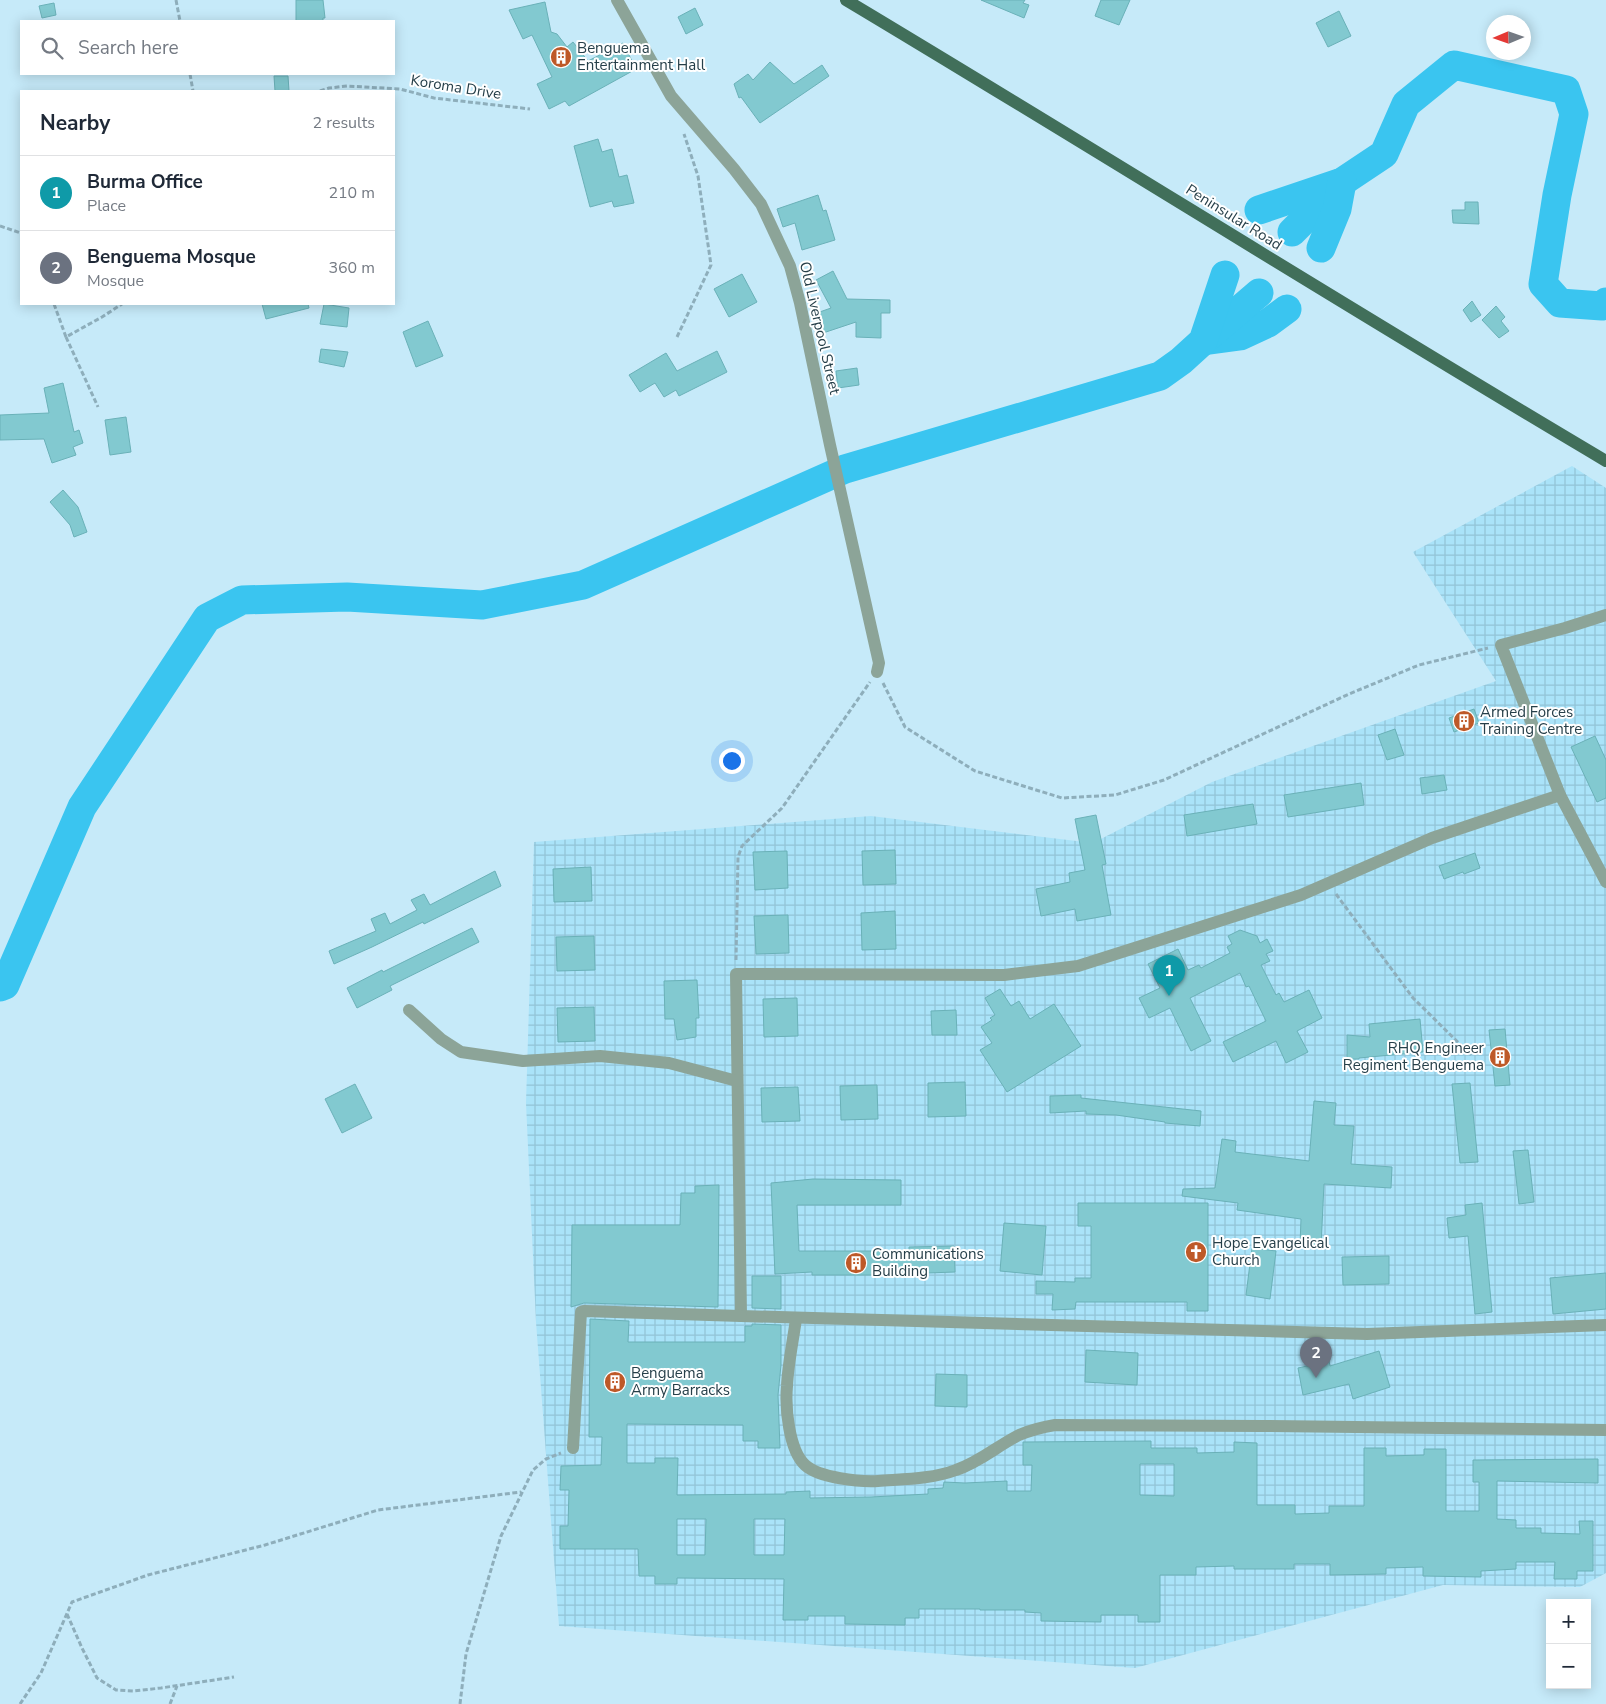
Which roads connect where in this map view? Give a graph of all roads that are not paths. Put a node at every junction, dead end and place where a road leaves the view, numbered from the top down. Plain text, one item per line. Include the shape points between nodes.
1 (617, 0) edge
2 (846, 0) edge
3 (1606, 461) edge
4 (1606, 615) edge
5 (877, 672) road end
6 (1560, 795) junction
7 (1606, 882) edge
8 (410, 1010) dead end
9 (737, 1081) junction
10 (741, 1316) junction
11 (796, 1318) junction
12 (1606, 1325) edge
13 (1606, 1430) edge
14 (573, 1448) road end

1 - 5 street, Old Liverpool Street via 671,96 761,204 790,266 879,663
2 - 3 main road, Peninsular Road
4 - 6 street via 1501,645
6 - 7 street
6 - 9 street via 1432,838 1300,895 1078,966 1004,975 736,974
8 - 9 street via 441,1039 461,1052 523,1060 600,1056 669,1063
9 - 10 street
10 - 11 street
10 - 14 street via 580,1312
11 - 12 street via 1367,1334
11 - 13 street via 786,1387 788,1421 795,1452 806,1466 829,1476 865,1482 916,1479 956,1471 1018,1436 1036,1428 1055,1425

